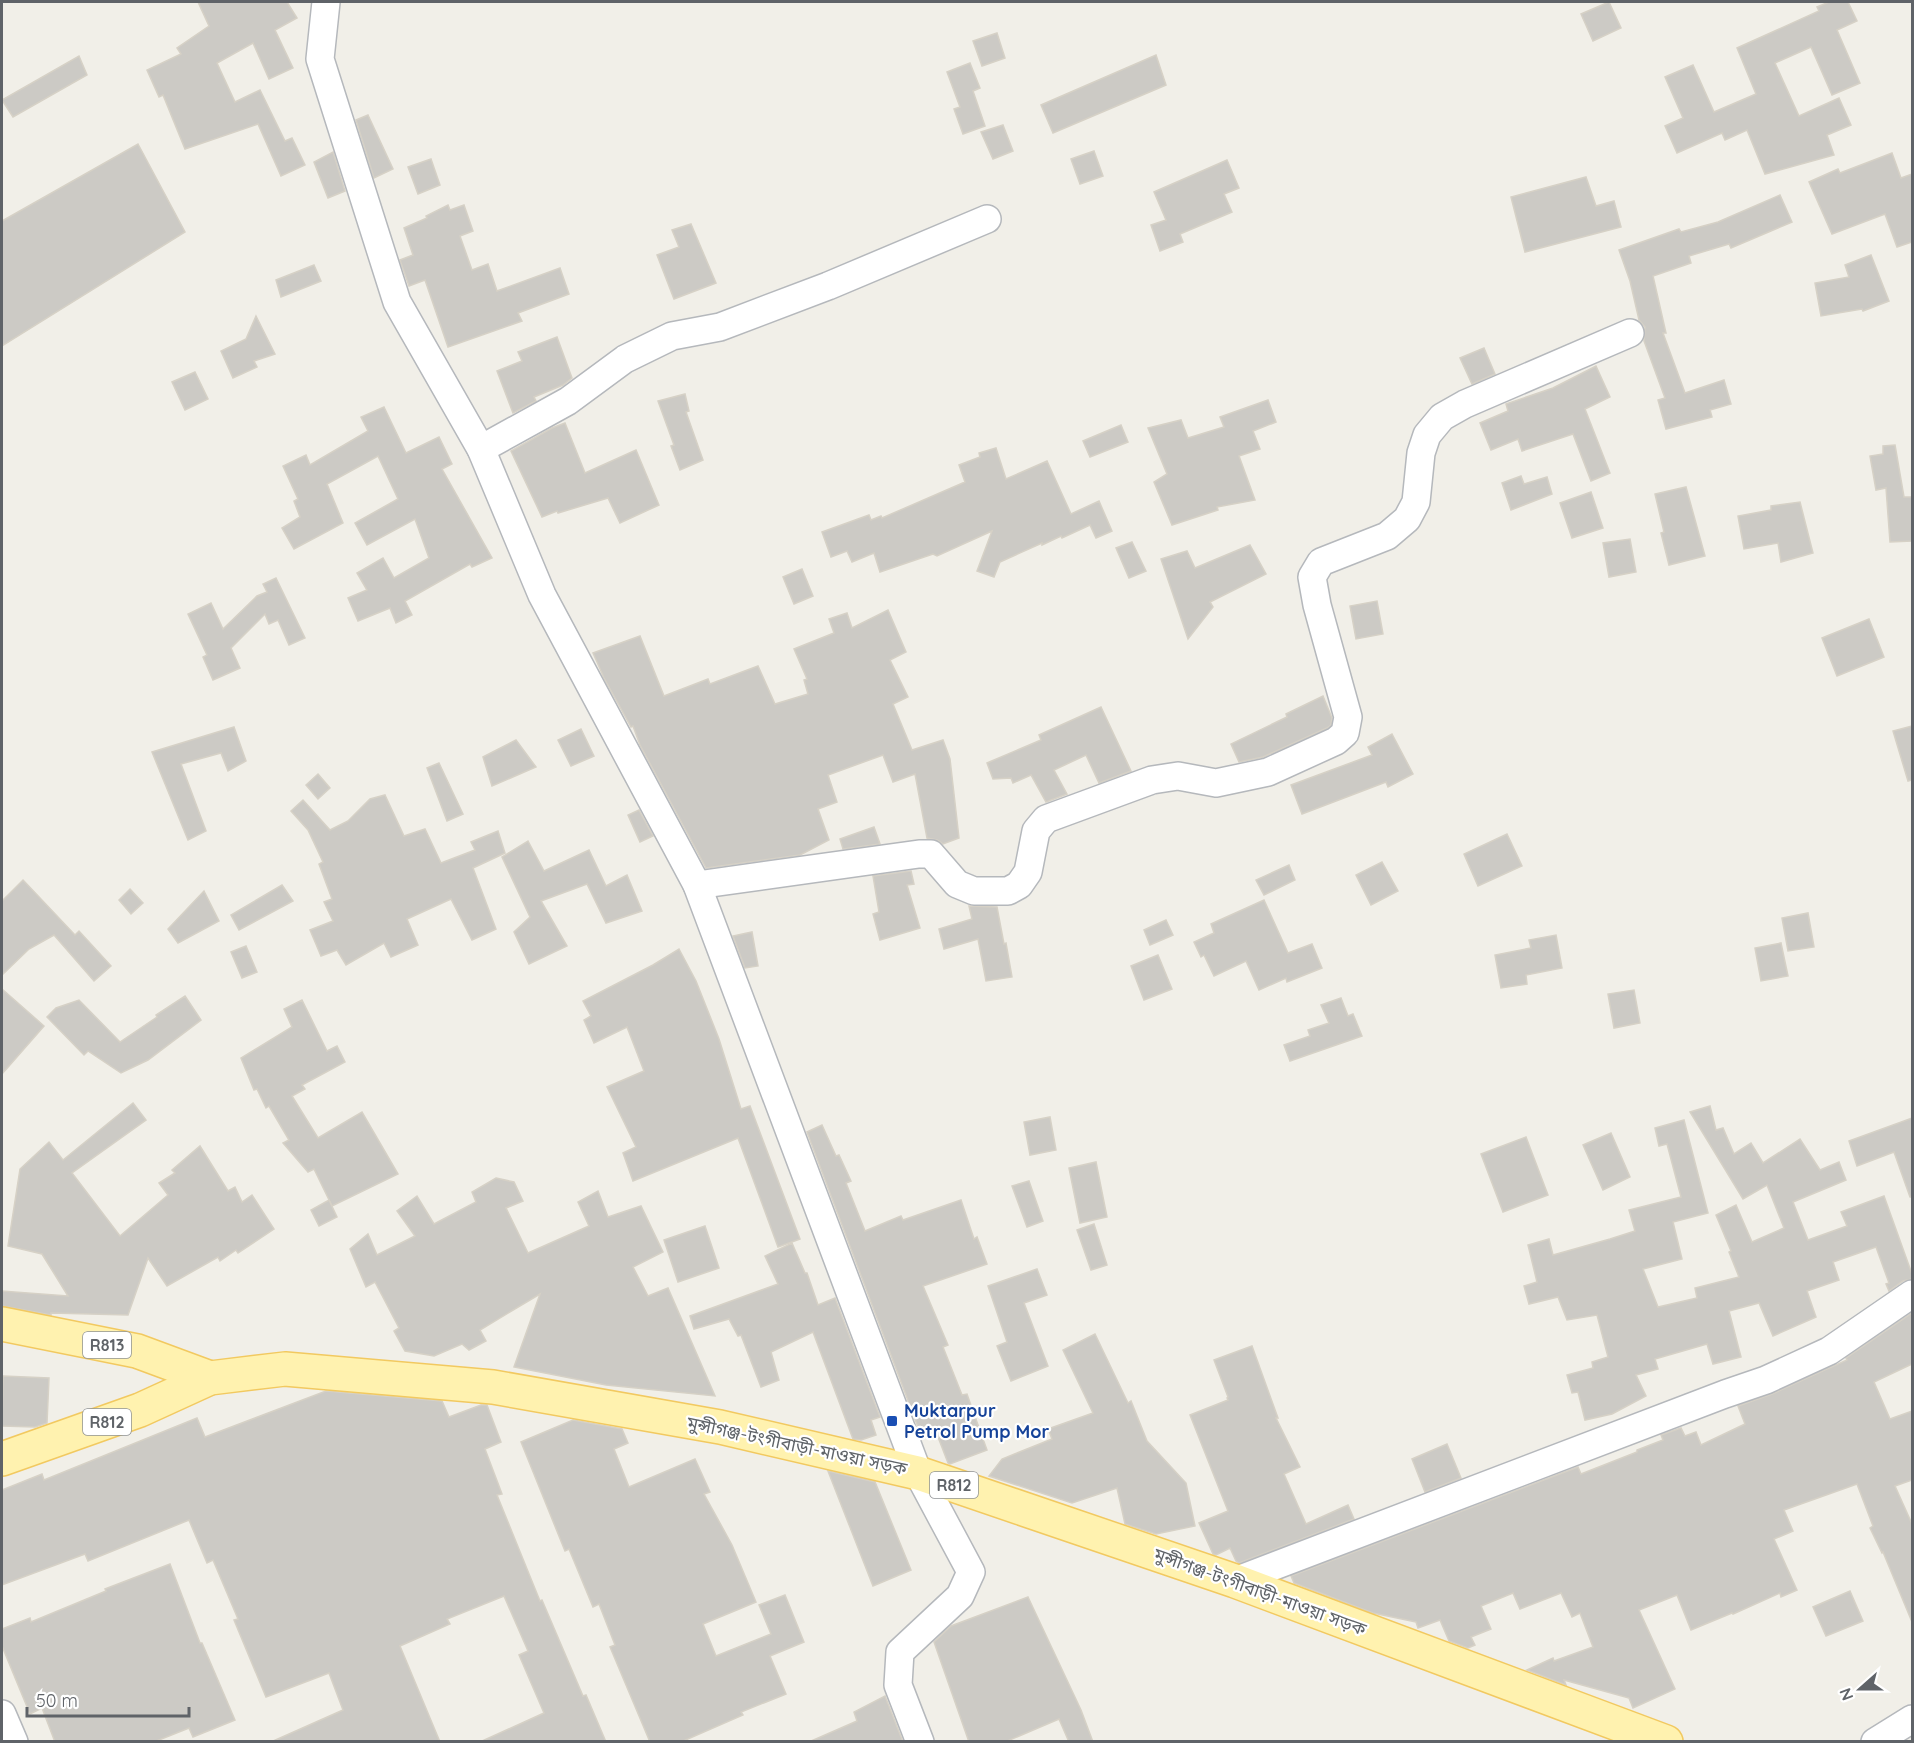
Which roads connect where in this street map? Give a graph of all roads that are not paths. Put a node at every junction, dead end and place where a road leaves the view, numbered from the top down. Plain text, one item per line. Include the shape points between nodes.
1 (326, 2) edge
2 (987, 219) dead end
3 (1630, 333) dead end
4 (482, 448) junction
5 (697, 885) junction
6 (1912, 1294) edge
7 (2, 1324) edge
8 (210, 1378) junction
9 (2, 1459) edge
10 (918, 1473) junction
11 (1235, 1581) junction
12 (2, 1714) edge
13 (1912, 1719) edge
14 (14, 1742) edge
15 (921, 1742) edge
16 (1666, 1742) edge
17 (1875, 1742) edge

1 - 4 street via 320,59 398,302
2 - 4 street via 720,327 672,336 626,359 568,401
3 - 5 street via 1442,417 1427,435 1421,453 1416,502 1407,519 1387,536 1321,562 1311,577 1348,717 1345,733 1336,741 1268,772 1216,783 1178,776 1152,780 1046,819 1036,831 1028,872 1019,885 1008,891 974,891 957,884 931,854
4 - 5 street via 542,595
5 - 10 street
6 - 11 street via 1829,1351 1766,1380
7 - 8 main road, R813 via 137,1351
8 - 9 main road, R812 via 140,1410
8 - 10 main road, মুন্সীগঞ্জ-টংগীবাড়ী-মাওয়া সড়ক / R812 via 285,1369 493,1387 720,1427
10 - 11 main road, মুন্সীগঞ্জ-টংগীবাড়ী-মাওয়া সড়ক / R812
10 - 15 street via 971,1572 960,1596 900,1652 898,1685
11 - 16 main road, মুন্সীগঞ্জ-টংগীবাড়ী-মাওয়া সড়ক / R812
12 - 14 street
13 - 17 street

